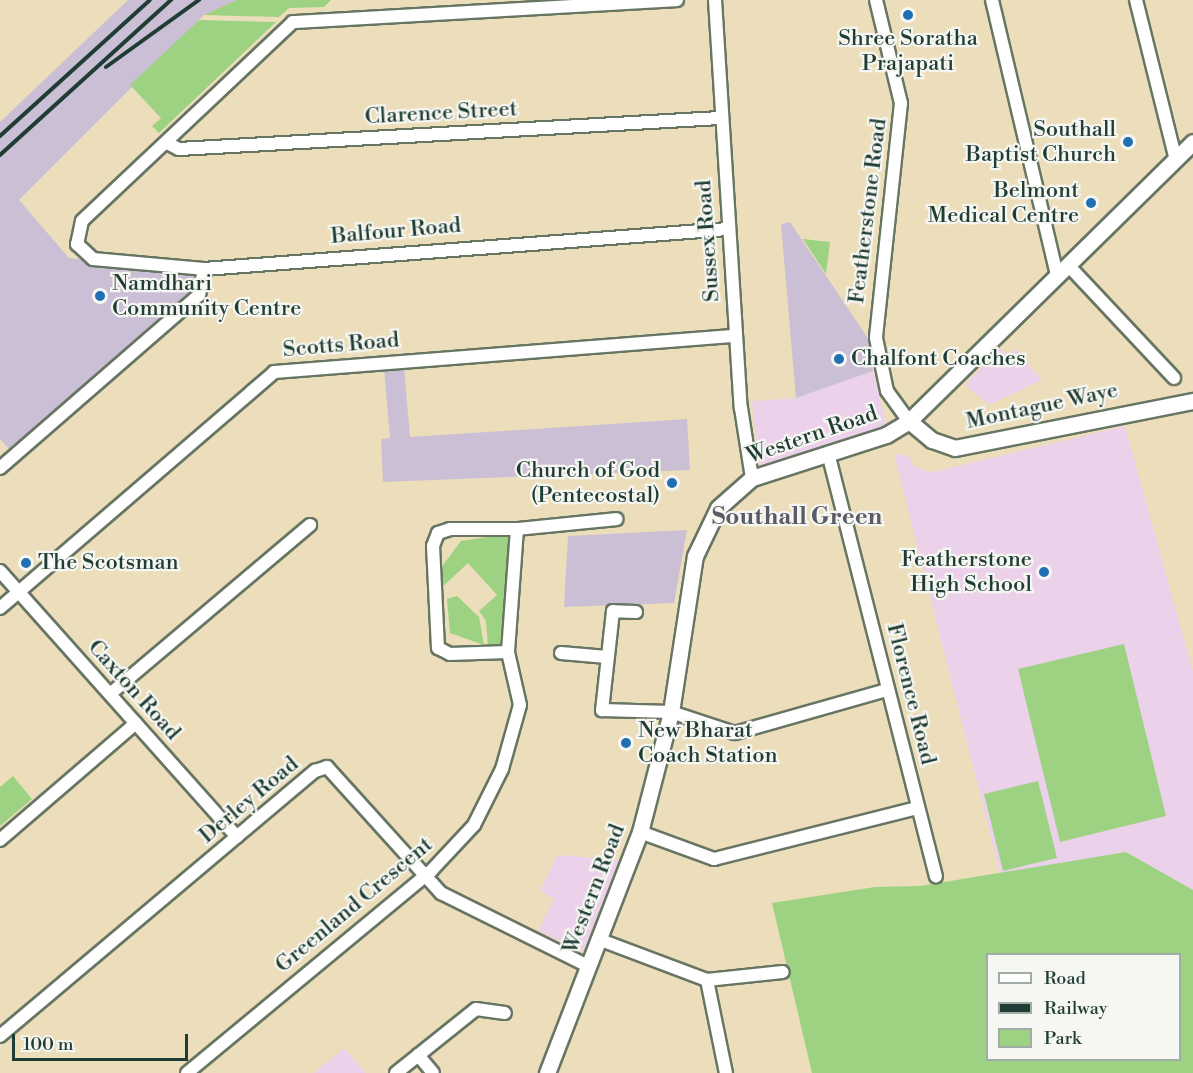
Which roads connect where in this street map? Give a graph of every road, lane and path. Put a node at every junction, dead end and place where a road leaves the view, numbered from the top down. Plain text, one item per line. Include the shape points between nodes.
1 (429, 0) edge
2 (677, 0) edge
3 (715, 0) edge
4 (876, 0) edge
5 (992, 0) edge
6 (1136, 0) edge
7 (639, 1) edge
8 (416, 12) junction
9 (720, 118) junction
10 (1193, 142) edge
11 (167, 143) junction
12 (1176, 160) junction
13 (728, 229) junction
14 (204, 269) junction
15 (1062, 270) junction
16 (736, 336) junction
17 (1173, 378) dead end
18 (1193, 401) edge
19 (909, 421) junction
20 (828, 453) junction
21 (0, 468) edge
22 (752, 478) junction
23 (617, 519) dead end
24 (310, 525) dead end
25 (517, 529) junction
26 (0, 571) edge
27 (19, 592) junction
28 (0, 608) edge
29 (636, 612) dead end
30 (508, 652) junction
31 (561, 653) dead end
32 (608, 657) junction
33 (887, 690) junction
34 (111, 694) junction
35 (671, 712) junction
36 (136, 723) junction
37 (917, 808) junction
38 (640, 832) junction
39 (237, 837) junction
40 (0, 840) edge
41 (424, 875) junction
42 (936, 876) dead end
43 (598, 939) junction
44 (588, 966) junction
45 (783, 972) dead end
46 (707, 980) junction
47 (505, 1013) dead end
48 (0, 1036) edge
49 (418, 1055) junction
50 (187, 1073) edge
51 (396, 1073) edge
52 (433, 1073) edge
53 (547, 1073) edge
54 (726, 1073) edge

1 - 8 street
2 - 7 street
3 - 9 street, Sussex Road
4 - 19 street, Featherstone Road via 901,103 876,338 887,391
5 - 15 street
6 - 12 street
7 - 8 street
8 - 11 street via 293,22
9 - 11 street, Clarence Street via 179,149
9 - 13 street, Sussex Road
10 - 12 street, Western Road
11 - 14 street, Balfour Road via 82,221 77,244 93,259
12 - 15 street, Western Road
13 - 14 street, Balfour Road
13 - 16 street, Sussex Road
14 - 21 street via 199,296
15 - 17 street
15 - 19 street, Western Road
16 - 22 street, Sussex Road
16 - 27 street, Scotts Road via 274,372
18 - 19 street, Montague Waye via 955,448 932,440
19 - 20 street, Western Road
20 - 22 street, Western Road
20 - 33 street, Florence Road
22 - 35 street, Western Road via 718,508 694,556
23 - 25 street
24 - 34 street
25 - 30 street
25 - 30 street via 450,529 438,533 433,546 438,648 450,654
26 - 27 street, Caxton Road
27 - 28 street, Scotts Road
27 - 34 street, Caxton Road
29 - 32 street via 613,611
30 - 41 street, Greenland Crescent via 520,705 502,769 474,825
31 - 32 street
32 - 35 street via 602,710
33 - 35 street via 735,733
33 - 37 street, Florence Road
34 - 36 street, Caxton Road
35 - 38 street, Western Road
36 - 39 street, Caxton Road
36 - 40 street
37 - 38 street via 714,859
37 - 42 street, Florence Road
38 - 43 street, Western Road
39 - 41 street, Derley Road via 327,767
39 - 48 street, Derley Road
41 - 44 street, Derley Road via 470,910
41 - 50 street, Greenland Crescent
43 - 44 street, Western Road
43 - 46 street
44 - 53 street, Western Road
45 - 46 street
46 - 54 street
47 - 49 street via 476,1009
49 - 51 street
49 - 52 street

